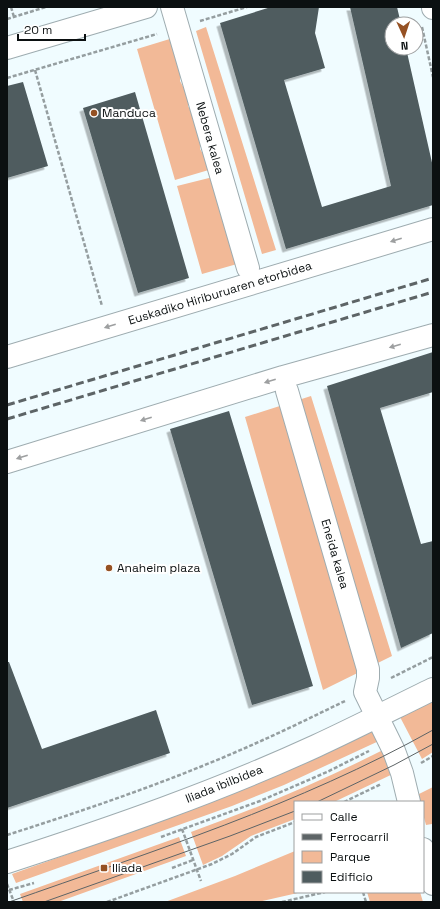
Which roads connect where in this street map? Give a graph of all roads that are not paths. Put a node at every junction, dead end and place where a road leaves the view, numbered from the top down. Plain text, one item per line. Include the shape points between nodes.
1 (146, 7) edge
2 (172, 7) edge
3 (7, 48) edge
4 (433, 228) edge
5 (248, 268) dead end
6 (433, 335) edge
7 (7, 357) edge
8 (287, 391) dead end
9 (7, 462) edge
10 (433, 689) edge
11 (378, 716) junction
12 (409, 801) edge
13 (424, 852) edge
14 (7, 862) edge
15 (433, 884) edge

1 - 3 street
2 - 5 street, Nebera kalea
4 -> 7 street, Euskadiko Hiriburuaren etorbidea
6 -> 9 street via 283,377
8 - 11 street, Eneida kalea via 368,669 365,692
10 - 11 street, Iliada ibilbidea
11 - 12 street via 402,773
11 - 14 street, Iliada ibilbidea via 315,746 165,808
13 - 15 street

